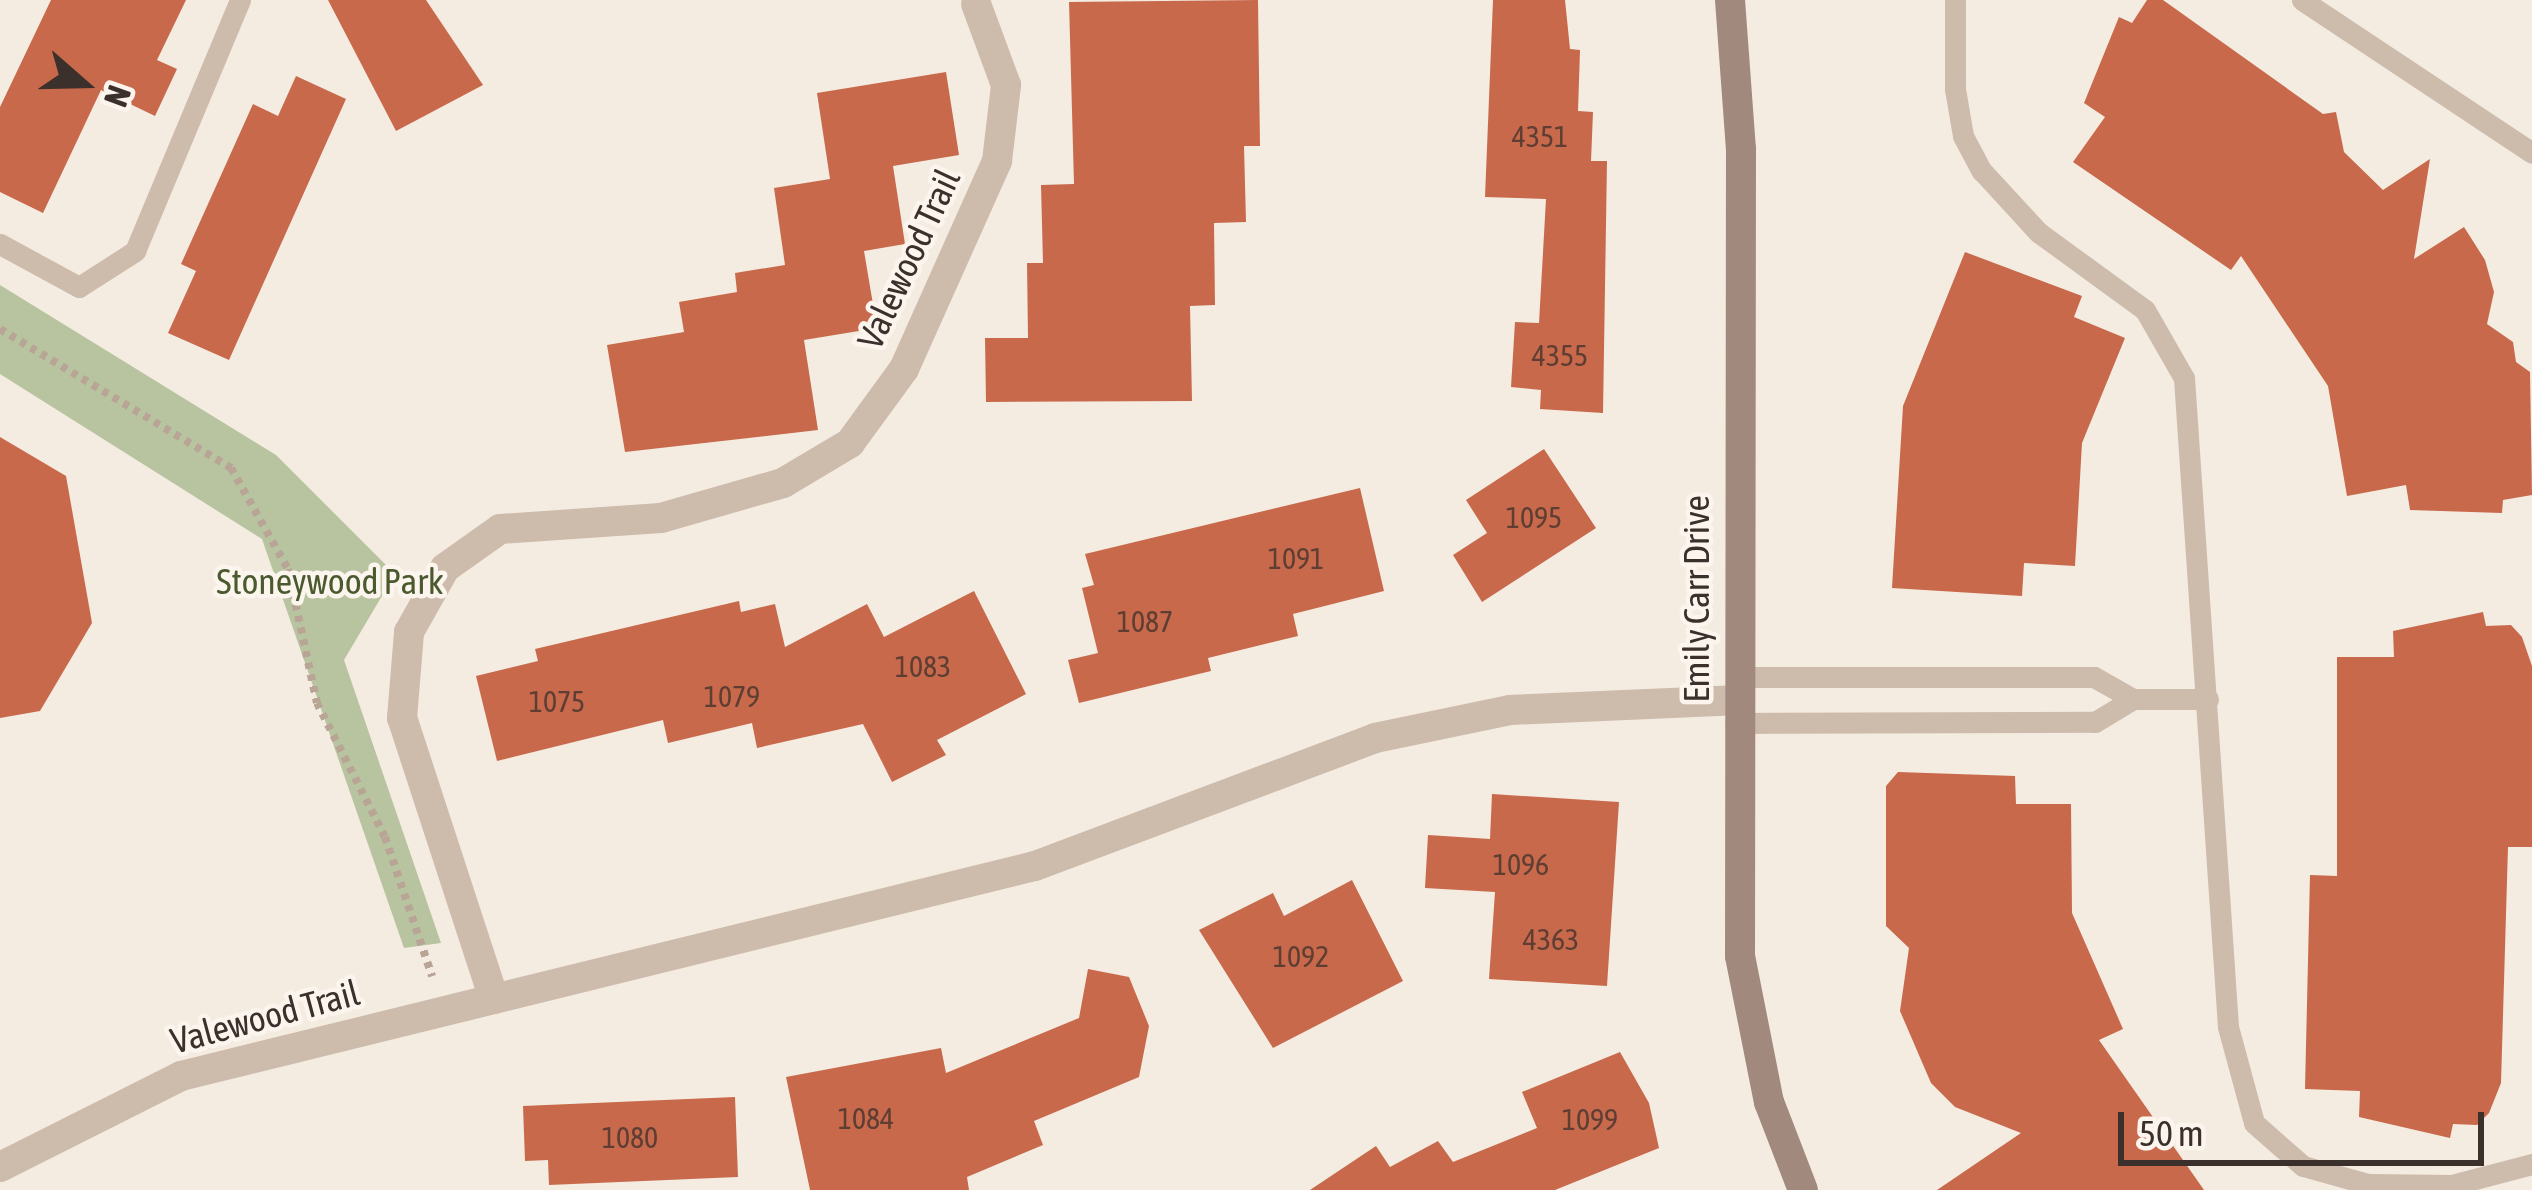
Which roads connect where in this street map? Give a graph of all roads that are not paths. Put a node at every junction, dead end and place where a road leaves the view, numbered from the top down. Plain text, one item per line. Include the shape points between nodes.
1 (240, 0) edge
2 (1730, 0) edge
3 (1955, 0) edge
4 (2302, 0) edge
5 (976, 4) dead end
6 (2532, 153) edge
7 (0, 244) edge
8 (2134, 699) junction
9 (2208, 699) junction
10 (1735, 700) junction
11 (494, 999) junction
12 (2532, 1164) edge
13 (0, 1167) edge
14 (2367, 1187) edge
15 (1802, 1190) edge

1 - 7 lane via 135,251 79,287
2 - 10 street, Emily Carr Drive via 1741,149
3 - 9 lane via 1955,89 1963,136 1982,170 2038,232 2145,310 2184,378
4 - 6 lane
5 - 11 street, Valewood Trail via 1006,85 997,161 904,369 850,443 783,483 661,518 500,530 445,568 409,632 402,718
8 - 9 lane
8 - 10 lane via 2094,677
8 - 10 lane via 2095,722
9 - 14 lane via 2240,1084 2254,1123 2281,1150 2303,1166
10 - 11 street, Valewood Trail via 1510,710 1375,738 1035,866
10 - 15 street, Emily Carr Drive via 1739,956 1769,1102
11 - 13 street, Valewood Trail via 181,1076
12 - 14 lane via 2452,1186

